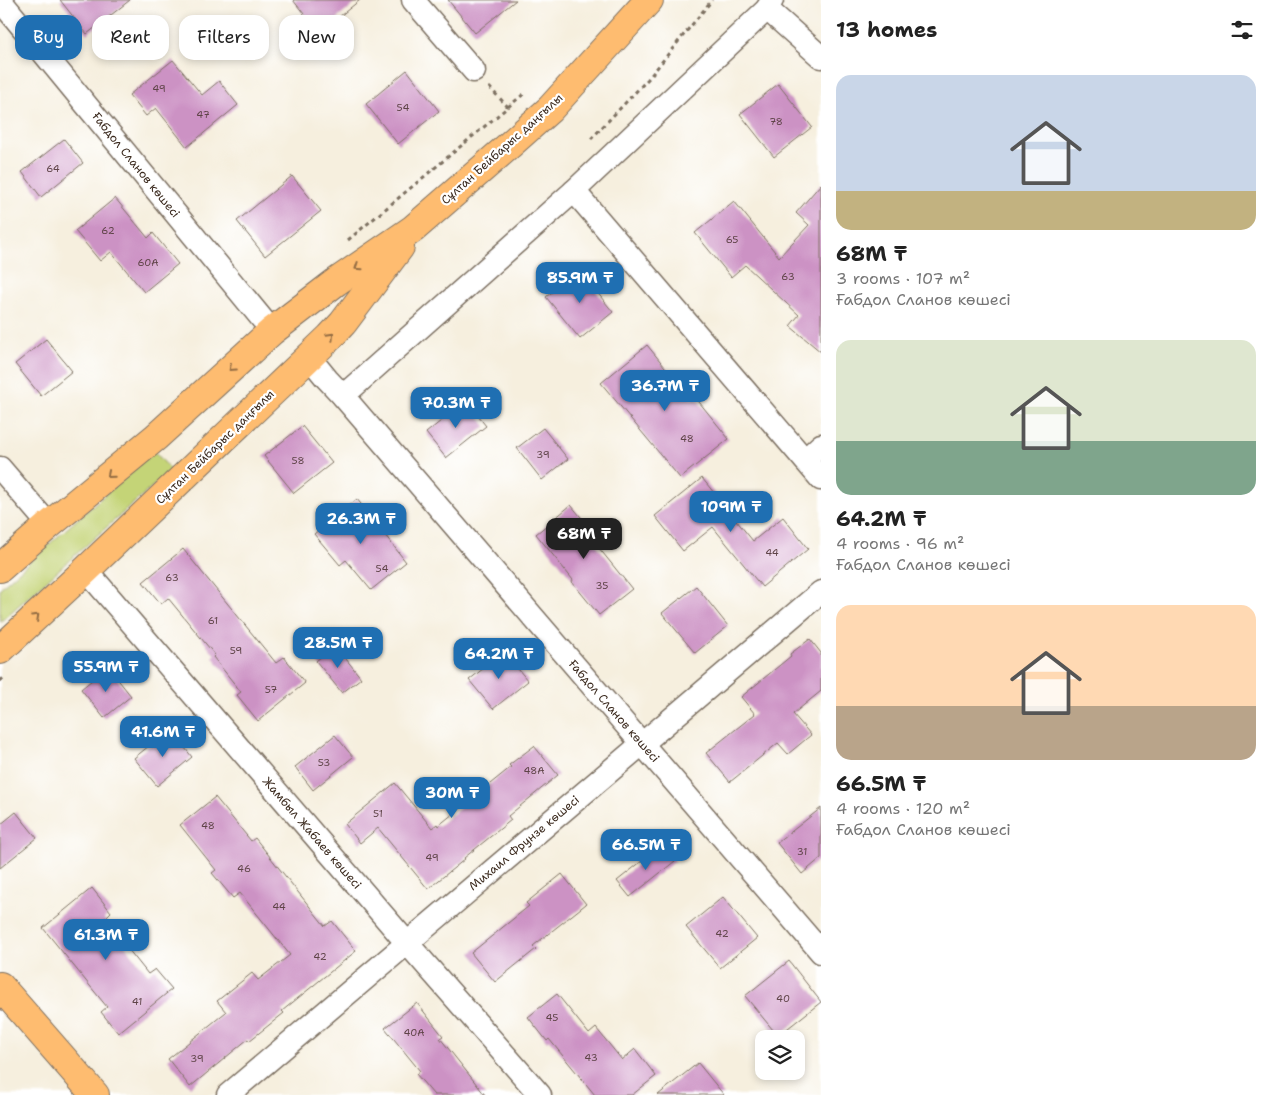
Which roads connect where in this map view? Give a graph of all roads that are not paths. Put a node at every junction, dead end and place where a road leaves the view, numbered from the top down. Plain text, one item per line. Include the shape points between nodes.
1 (0, 0) edge
2 (413, 0) edge
3 (649, 0) edge
4 (769, 5) edge
5 (821, 57) edge
6 (474, 71) dead end
7 (574, 192) junction
8 (413, 229) junction
9 (272, 330) junction
10 (309, 357) junction
11 (343, 396) junction
12 (821, 445) edge
13 (805, 460) junction
14 (0, 468) edge
15 (821, 479) edge
16 (49, 526) junction
17 (0, 568) edge
18 (86, 570) junction
19 (821, 592) edge
20 (0, 650) edge
21 (642, 744) junction
22 (407, 943) junction
23 (821, 952) edge
24 (0, 986) edge
25 (95, 1095) edge
26 (228, 1095) edge
27 (540, 1095) edge

1 - 9 street, Ғабдол Сланов көшесі
2 - 6 street
3 - 8 main road, Сұлтан Бейбарыс даңғылы via 550,109
4 - 5 street
4 - 7 street
7 - 11 street
7 - 13 street
8 -> 9 main road, Сұлтан Бейбарыс даңғылы
10 -> 8 main road, Сұлтан Бейбарыс даңғылы via 343,323
9 -> 16 main road, Сұлтан Бейбарыс даңғылы via 156,437
10 - 11 street, Ғабдол Сланов көшесі
10 - 18 main road, Сұлтан Бейбарыс даңғылы
11 - 21 street, Ғабдол Сланов көшесі
12 - 13 street
13 - 15 street
14 - 16 street
16 - 17 main road, Сұлтан Бейбарыс даңғылы
20 -> 18 main road, Сұлтан Бейбарыс даңғылы
18 - 22 street, Жамбыл Жабаев көшесі
19 - 21 street, Михаил Фрунзе көшесі
21 - 22 street, Михаил Фрунзе көшесі
21 - 23 street, Ғабдол Сланов көшесі
22 - 26 street, Михаил Фрунзе көшесі
22 - 27 street, Жамбыл Жабаев көшесі
24 - 25 main road

